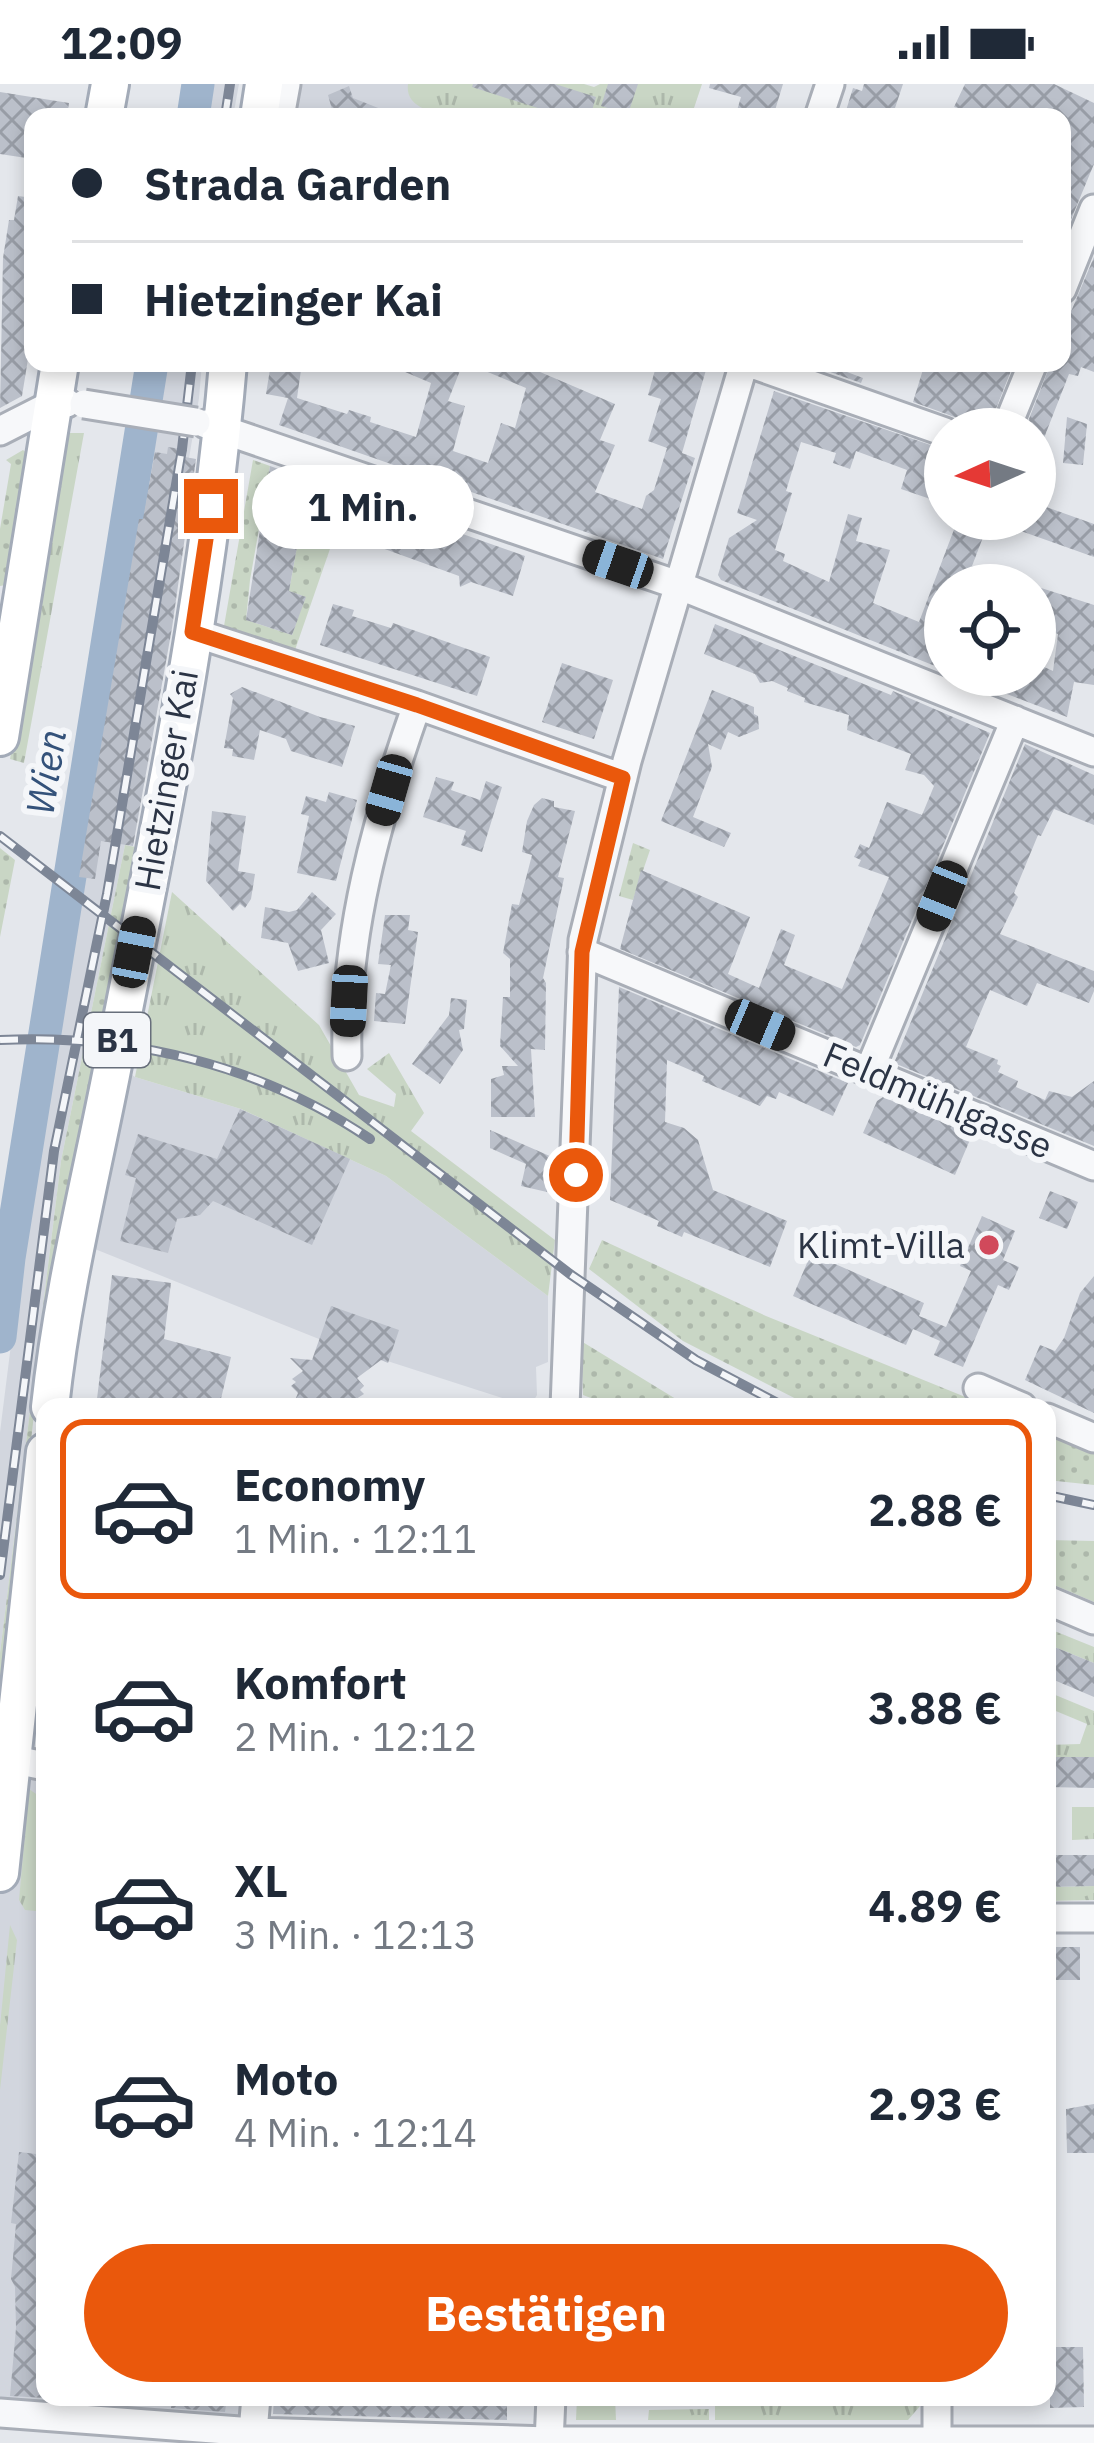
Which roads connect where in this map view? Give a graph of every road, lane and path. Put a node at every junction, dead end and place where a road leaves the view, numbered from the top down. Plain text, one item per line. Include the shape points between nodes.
1 (1094, 209) edge
2 (1071, 267) edge
3 (62, 372) edge
4 (225, 372) edge
5 (743, 372) edge
6 (772, 372) edge
7 (1029, 372) edge
8 (69, 404) junction
9 (1015, 408) edge
10 (924, 425) edge
11 (209, 426) junction
12 (0, 431) edge
13 (678, 585) junction
14 (192, 632) junction
15 (417, 705) junction
16 (1015, 720) junction
17 (0, 737) edge
18 (1094, 752) edge
19 (623, 778) junction
20 (582, 952) junction
21 (347, 1056) dead end
22 (869, 1071) junction
23 (1094, 1166) edge
24 (979, 1388) dead end
25 (51, 1398) edge
26 (572, 1398) edge
27 (1002, 1398) edge
28 (1056, 1422) edge
29 (1094, 1438) edge
30 (36, 1559) edge
31 (1056, 1604) edge
32 (1094, 1620) edge
33 (19, 1760) edge
34 (0, 1874) edge
35 (1056, 1918) edge
36 (1094, 1918) edge
37 (255, 2406) edge
38 (550, 2406) edge
39 (937, 2406) edge
40 (0, 2413) edge
41 (253, 2437) edge
42 (1094, 2441) edge
43 (549, 2442) edge
44 (938, 2442) edge
45 (1004, 2442) edge
46 (870, 2443) edge

1 - 2 street
3 - 8 main road
4 - 11 main road, Hietzinger Kai / B1
5 - 13 street
6 - 10 street
7 - 9 street
8 - 11 street, bridge
8 - 12 street
8 - 17 main road
11 - 13 street
11 - 14 main road, Hietzinger Kai / B1
13 - 16 street
13 - 19 street
14 - 15 street
14 - 25 main road, Hietzinger Kai / B1
15 - 19 street
15 - 21 street via 367,866
16 - 18 street
16 - 22 street
19 - 20 street
20 - 22 street, Feldmühlgasse
20 - 26 street
22 - 23 street, Feldmühlgasse
24 - 27 street
28 - 29 street
30 - 33 main road
31 - 32 street
33 - 34 main road
35 - 36 street
37 - 41 street
38 - 43 street
39 - 44 street
40 - 41 street
41 - 43 street
42 - 45 street
43 - 46 street
44 - 45 street
44 - 46 street

